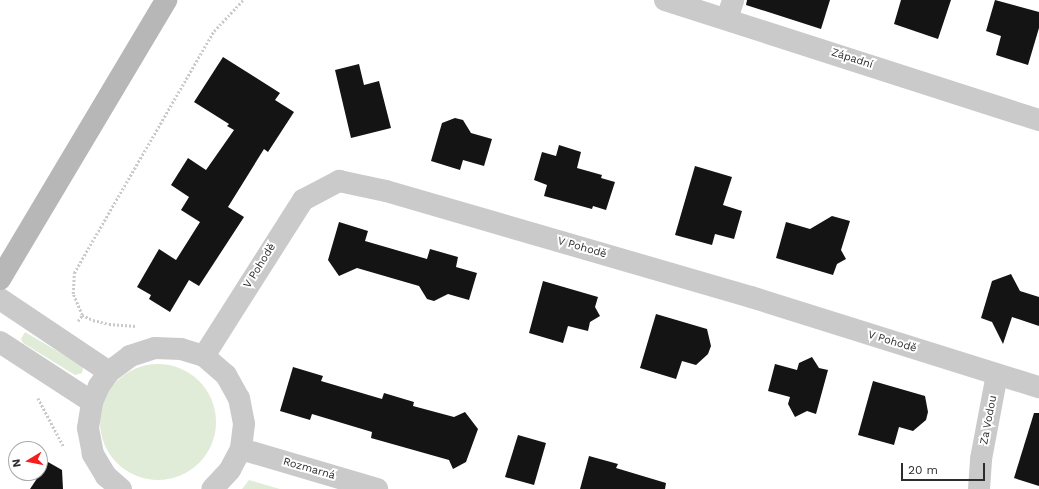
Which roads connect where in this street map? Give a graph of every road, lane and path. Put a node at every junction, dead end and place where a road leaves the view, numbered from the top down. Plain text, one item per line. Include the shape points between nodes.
1 (166, 0) edge
2 (243, 0) edge
3 (665, 0) edge
4 (730, 9) edge
5 (1039, 120) edge
6 (0, 279) edge
7 (0, 299) edge
8 (75, 328) dead end
9 (0, 342) edge
10 (204, 356) junction
11 (109, 372) junction
12 (997, 374) junction
13 (1039, 387) edge
14 (36, 394) dead end
15 (92, 402) junction
16 (241, 449) junction
17 (67, 452) dead end
18 (117, 488) edge
19 (212, 489) edge
20 (377, 489) edge
21 (979, 489) edge

1 - 6 street
2 - 8 path via 214,31 74,274 73,294 82,315
3 - 4 street, Západní
4 - 5 street, Západní
7 - 11 street
9 - 15 street
10 - 11 street via 181,349 155,348 130,356
10 - 12 street, V Pohodě via 303,200 338,181 386,191 735,293
10 - 16 street via 226,375 239,398 244,424
11 - 15 street
12 - 13 street, V Pohodě
12 - 21 street, Za Vodou via 981,459
14 - 17 path
15 - 18 street via 88,428 93,454 106,476
16 - 19 street via 230,470
16 - 20 street, Rozmarná

